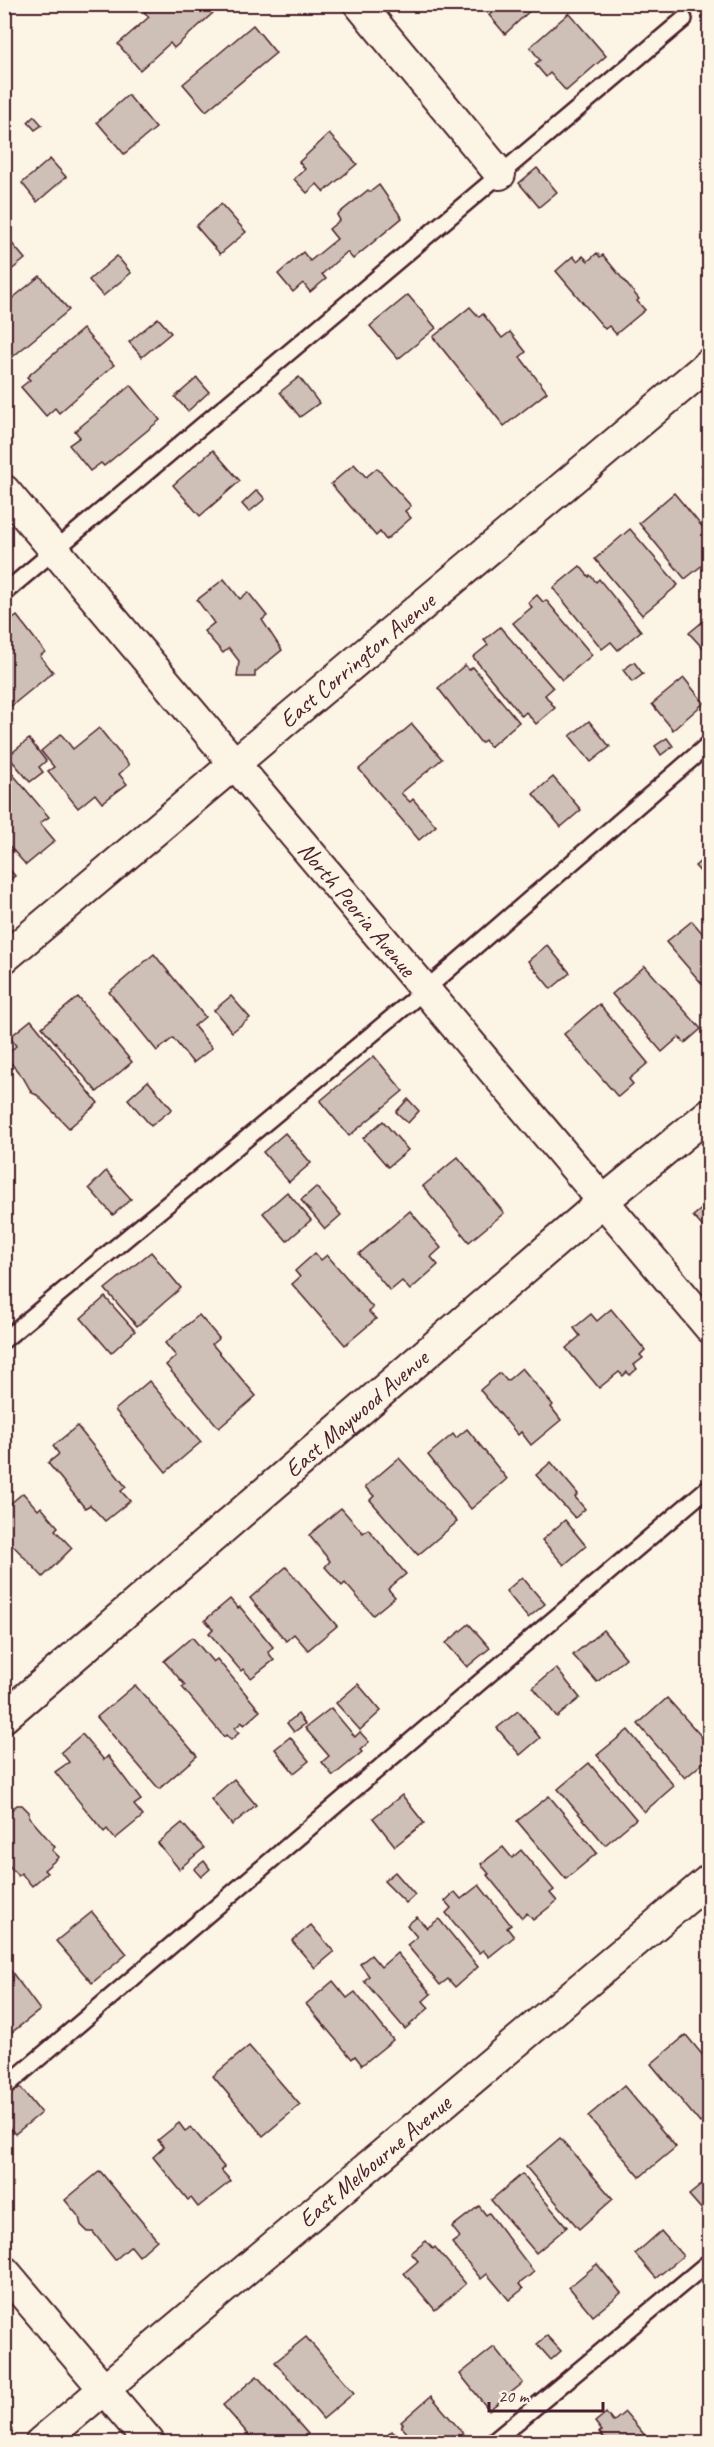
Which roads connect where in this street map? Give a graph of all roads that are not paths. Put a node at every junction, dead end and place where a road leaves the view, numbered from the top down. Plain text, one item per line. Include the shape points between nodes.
1 (359, 4) edge
2 (684, 19) dead end
3 (500, 174) junction
4 (710, 363) edge
5 (4, 490) edge
6 (55, 550) junction
7 (4, 593) edge
8 (710, 743) edge
9 (234, 764) junction
10 (4, 958) edge
11 (425, 990) junction
12 (710, 1113) edge
13 (602, 1202) junction
14 (710, 1328) edge
15 (4, 1340) edge
16 (710, 1486) edge
17 (4, 1717) edge
18 (710, 1879) edge
19 (4, 2088) edge
20 (710, 2260) edge
21 (4, 2271) edge
22 (104, 2389) junction
23 (41, 2442) edge
24 (149, 2442) edge
25 (493, 2442) edge

1 - 3 street
2 - 3 lane
3 - 6 lane
4 - 9 street, East Corrington Avenue
5 - 6 street, North Peoria Avenue
6 - 7 lane
6 - 9 street, North Peoria Avenue
8 - 11 lane
9 - 10 street, East Corrington Avenue
9 - 11 street, North Peoria Avenue
11 - 13 street, North Peoria Avenue
11 - 15 lane
12 - 13 street, East Maywood Avenue
13 - 14 street, North Peoria Avenue
13 - 17 street, East Maywood Avenue
16 - 19 lane
18 - 22 street, East Melbourne Avenue
20 - 25 lane
21 - 22 street
22 - 23 street, East Melbourne Avenue
22 - 24 street

